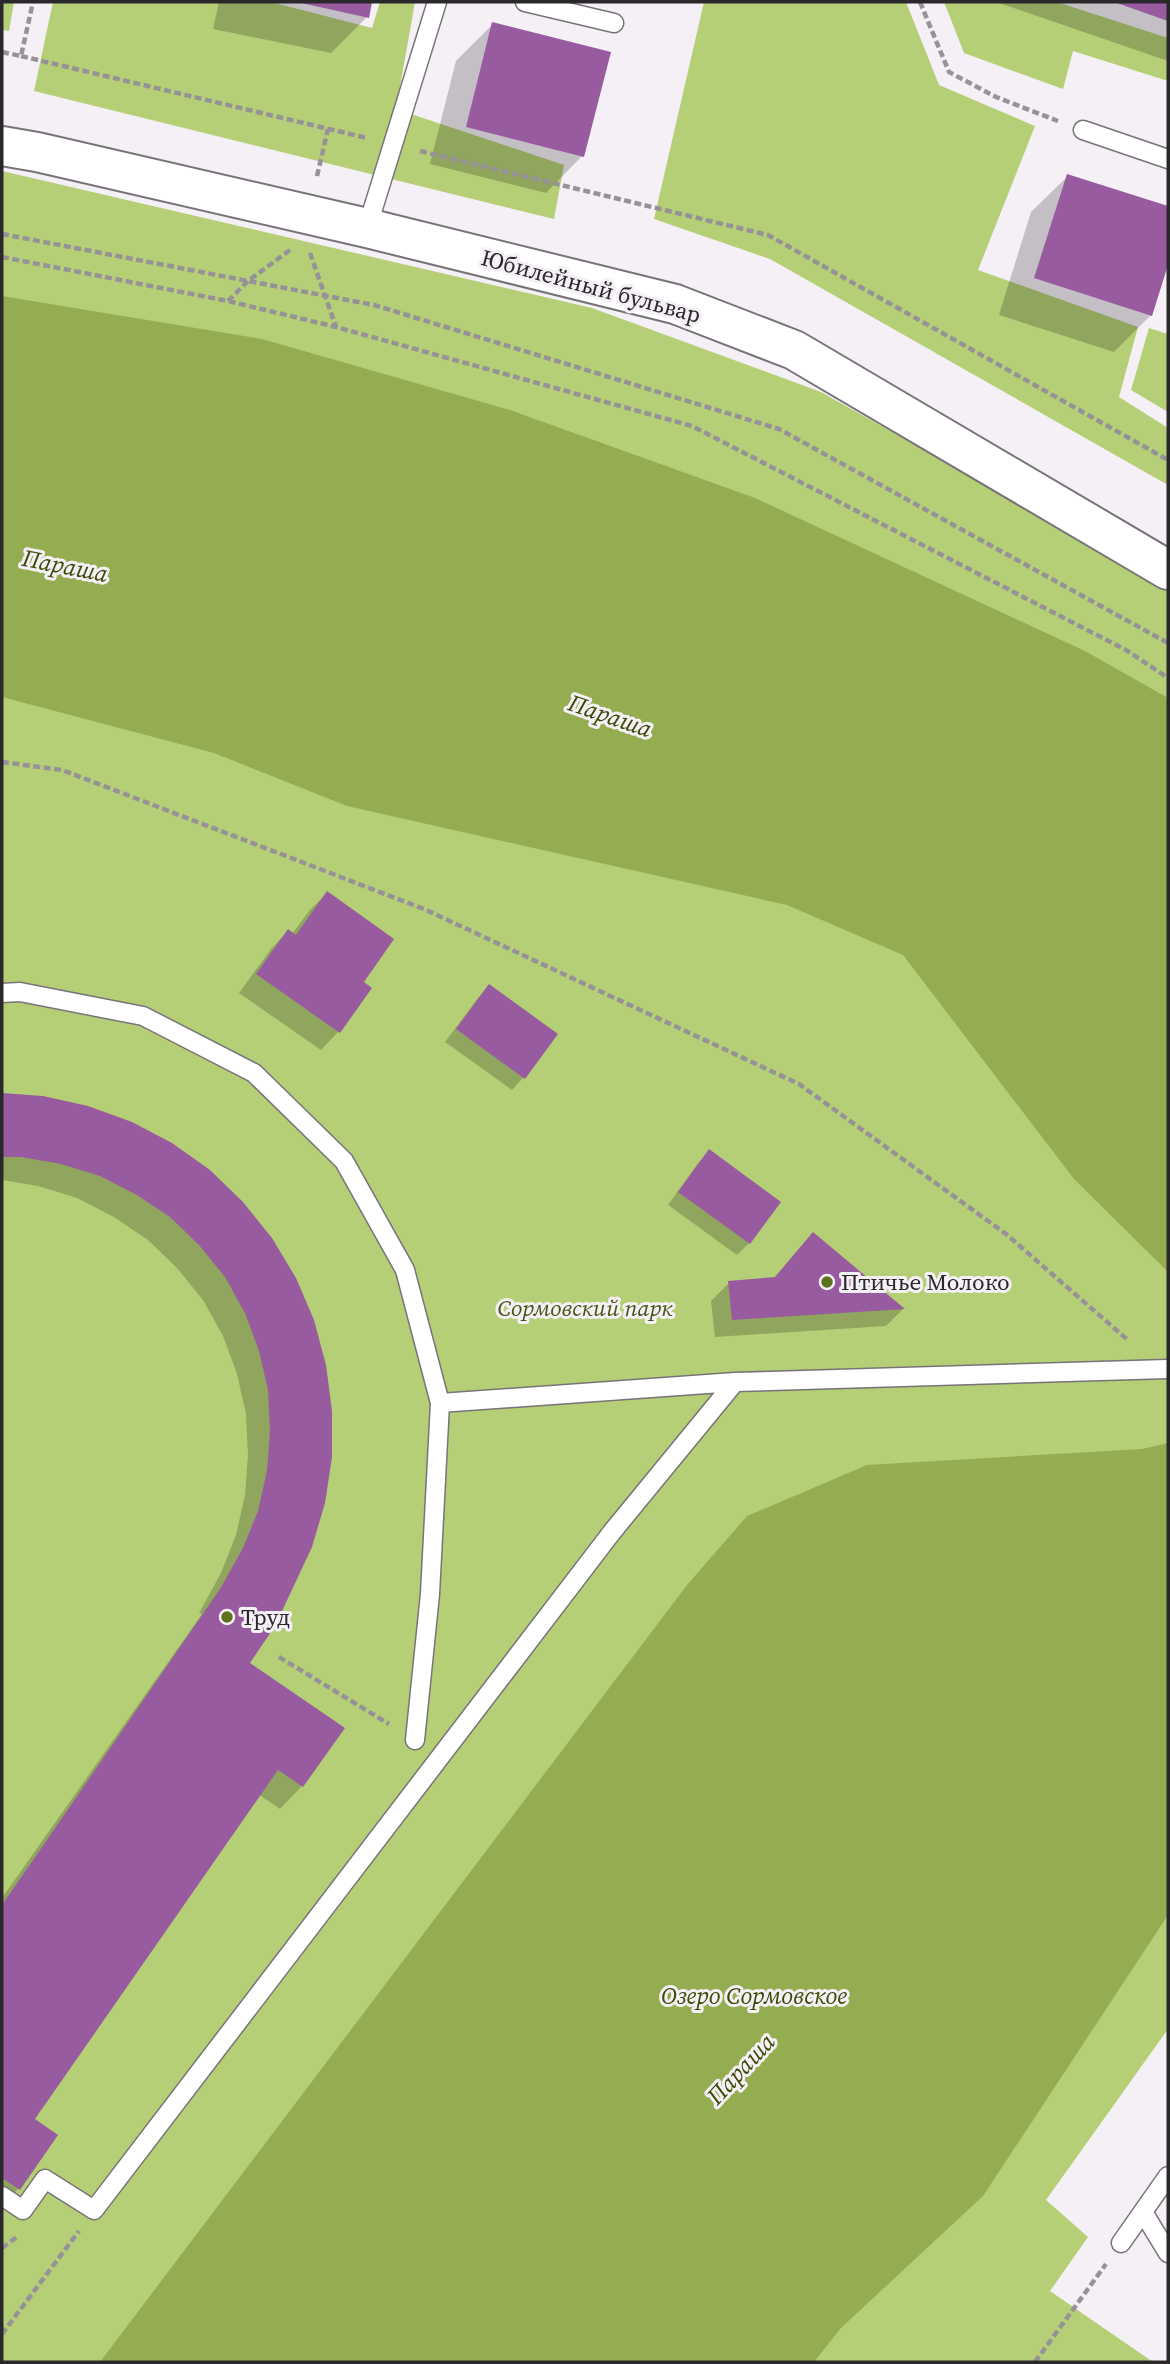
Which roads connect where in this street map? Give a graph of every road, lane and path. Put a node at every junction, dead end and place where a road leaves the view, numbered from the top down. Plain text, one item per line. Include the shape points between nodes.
1 (33, 2) edge
2 (437, 2) edge
3 (525, 2) edge
4 (920, 2) edge
5 (614, 23) dead end
6 (2, 52) edge
7 (21, 56) junction
8 (1083, 130) joint
9 (393, 145) junction
10 (2, 146) edge
11 (1168, 159) edge
12 (367, 228) junction
13 (2, 234) edge
14 (309, 251) dead end
15 (2, 257) edge
16 (327, 296) junction
17 (336, 327) junction
18 (1168, 460) edge
19 (1168, 570) edge
20 (1168, 643) edge
21 (1168, 678) edge
22 (2, 762) edge
23 (2, 993) edge
24 (1165, 1369) edge
25 (734, 1382) junction
26 (440, 1403) junction
27 (279, 1657) dead end
28 (415, 1740) joint
29 (1168, 2176) edge
30 (2, 2196) edge
31 (94, 2210) junction
32 (1143, 2212) junction
33 (1121, 2243) joint
34 (1168, 2253) edge
35 (2, 2334) edge
36 (1035, 2362) edge

1 - 7 path
2 - 9 lane
3 - 5 lane
4 - 8 path via 949,72 996,97
6 - 7 path
7 - 9 path
8 - 11 lane
9 - 12 lane
9 - 18 path via 768,235
10 - 12 street, Юбилейный бульвар
12 - 19 street, Юбилейный бульвар via 675,304 794,350
13 - 16 path
14 - 16 path
15 - 17 path
16 - 17 path
16 - 20 path via 374,305 779,429
17 - 21 path via 692,426 1126,650
22 - 24 path via 62,770 424,909 799,1084 1006,1234
23 - 26 lane via 20,992 143,1016 254,1073 344,1161 405,1269
24 - 25 lane
25 - 26 lane
25 - 31 lane via 596,1553
26 - 28 lane via 430,1594
27 - 28 path
29 - 32 lane
30 - 31 lane via 23,2210 46,2179
31 - 35 path
32 - 33 lane
32 - 34 lane
33 - 36 path

